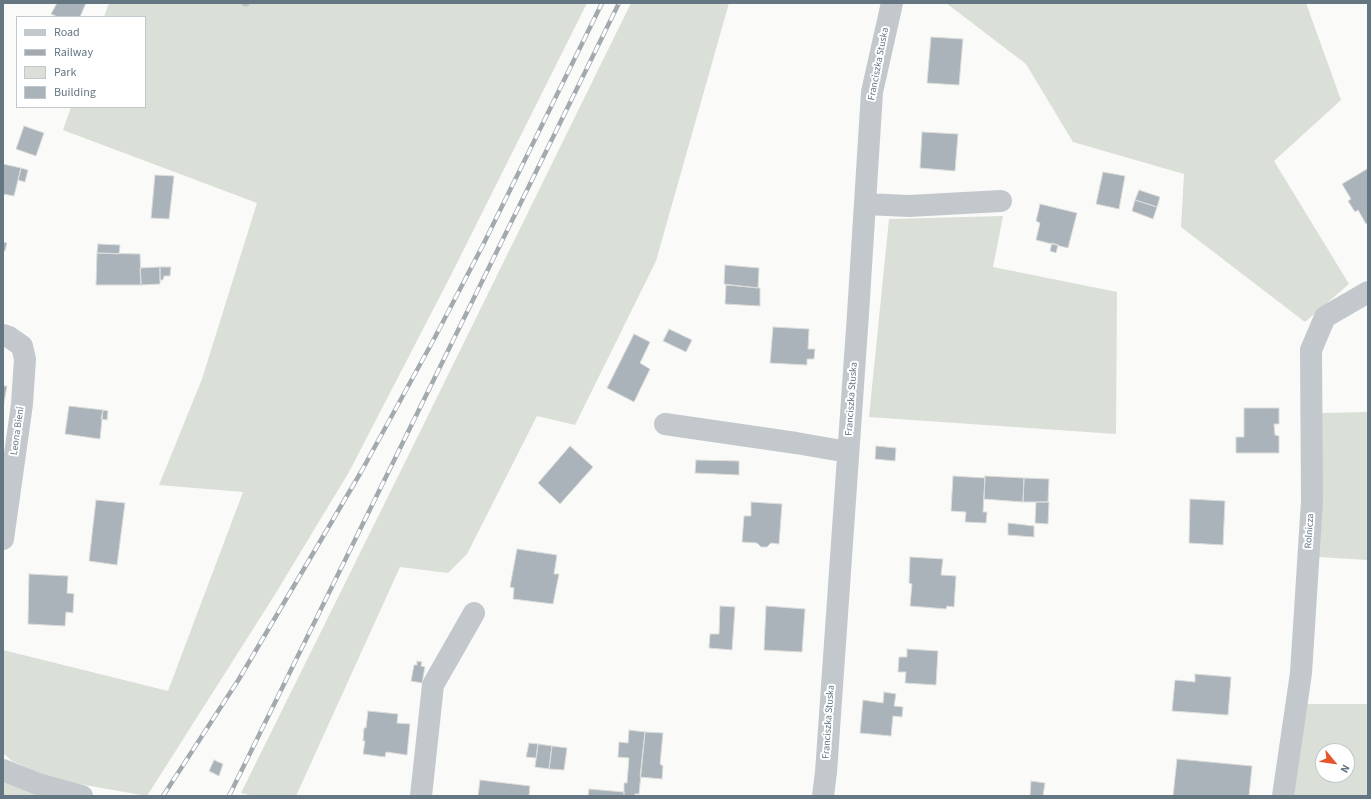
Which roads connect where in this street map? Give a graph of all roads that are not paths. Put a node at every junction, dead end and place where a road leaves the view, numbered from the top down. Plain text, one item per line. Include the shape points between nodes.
1 (892, 3) edge
2 (1001, 201) dead end
3 (865, 204) junction
4 (1368, 292) edge
5 (3, 335) edge
6 (665, 424) dead end
7 (848, 452) junction
8 (3, 539) edge
9 (474, 613) dead end
10 (3, 770) edge
11 (82, 796) edge
12 (421, 796) edge
13 (823, 796) edge
14 (1283, 796) edge

1 - 3 street, Franciszka Stuska via 872,92
2 - 3 street via 908,206
3 - 7 street, Franciszka Stuska
4 - 14 street, Rolnicza via 1325,317 1311,350 1312,501 1301,673
5 - 8 street, Leona Bieni via 22,346 25,359 22,404
6 - 7 street
7 - 13 street, Franciszka Stuska
9 - 12 street via 432,686
10 - 11 street via 38,784

